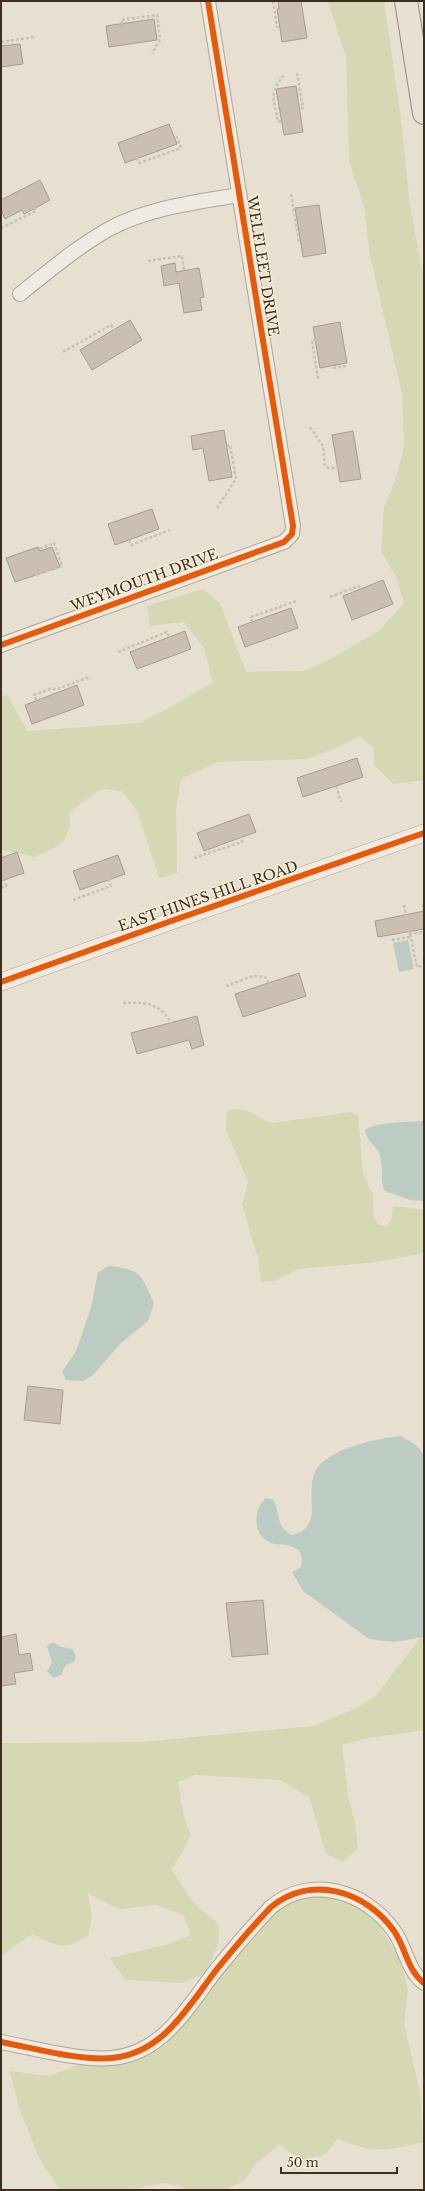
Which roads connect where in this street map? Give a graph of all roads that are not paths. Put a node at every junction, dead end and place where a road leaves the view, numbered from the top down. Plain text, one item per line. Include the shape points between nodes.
1 (208, 1) edge
2 (406, 1) edge
3 (424, 113) edge
4 (239, 195) junction
5 (20, 294) dead end
6 (292, 534) joint
7 (1, 645) edge
8 (424, 833) edge
9 (1, 982) edge
10 (424, 1984) edge
11 (1, 2042) edge

1 - 4 street, WELFLEET DRIVE
2 - 3 main road
4 - 5 street via 182,204 110,228 76,249
4 - 6 street, WELFLEET DRIVE via 293,526
6 - 7 street, WEYMOUTH DRIVE via 284,542
8 - 9 street, EAST HINES HILL ROAD
10 - 11 street via 410,1968 394,1931 370,1906 338,1891 308,1890 281,1898 271,1907 175,2025 150,2046 124,2056 95,2059

